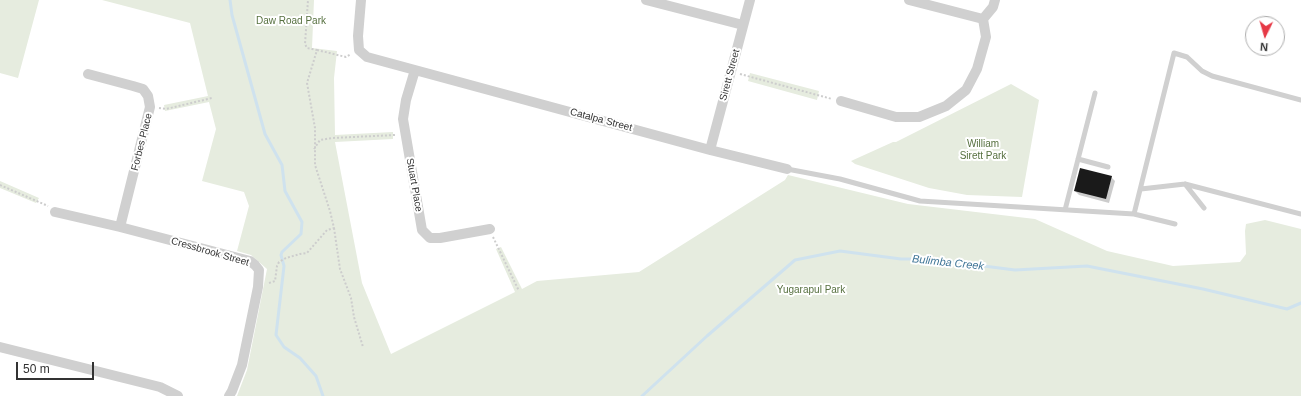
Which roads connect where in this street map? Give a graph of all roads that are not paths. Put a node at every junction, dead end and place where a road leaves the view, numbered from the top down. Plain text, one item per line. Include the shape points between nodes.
1 (361, 0) edge
2 (646, 0) edge
3 (750, 0) edge
4 (908, 0) edge
5 (995, 0) edge
6 (982, 19) junction
7 (743, 25) junction
8 (415, 70) junction
9 (88, 74) dead end
10 (1095, 93) dead end
11 (1301, 100) edge
12 (841, 101) road end
13 (710, 150) junction
14 (1078, 159) junction
15 (1108, 168) dead end
16 (787, 169) joint
17 (1185, 184) junction
18 (1141, 188) junction
19 (1204, 208) dead end
20 (1065, 210) junction
21 (55, 212) road end
22 (1134, 214) junction
23 (1301, 214) edge
24 (1175, 224) dead end
25 (120, 227) junction
26 (490, 229) road end
27 (0, 347) edge
28 (178, 396) edge
29 (229, 396) edge

1 - 8 street, Catalpa Street via 359,50 367,57
2 - 7 street
3 - 7 street, Sirett Street
4 - 6 street
5 - 6 street via 993,7
6 - 12 street via 986,37 977,69 966,90 946,106 919,117 896,117
7 - 13 street, Sirett Street
8 - 13 street, Catalpa Street
8 - 26 street, Stuart Place via 403,119 422,230 430,238 440,238
9 - 25 street, Forbes Place via 143,89 148,96 150,107
10 - 14 lane
11 - 18 lane via 1212,76 1202,71 1187,56 1174,53
13 - 16 street, Catalpa Street
14 - 15 lane
14 - 20 lane
16 - 20 lane via 840,179 920,201
17 - 18 lane
17 - 19 lane
17 - 23 lane
18 - 22 lane
20 - 22 lane
21 - 25 street, Cressbrook Street
22 - 24 lane
25 - 29 street, Cressbrook Street via 250,262 259,270 258,287 242,365
27 - 28 street via 160,387

